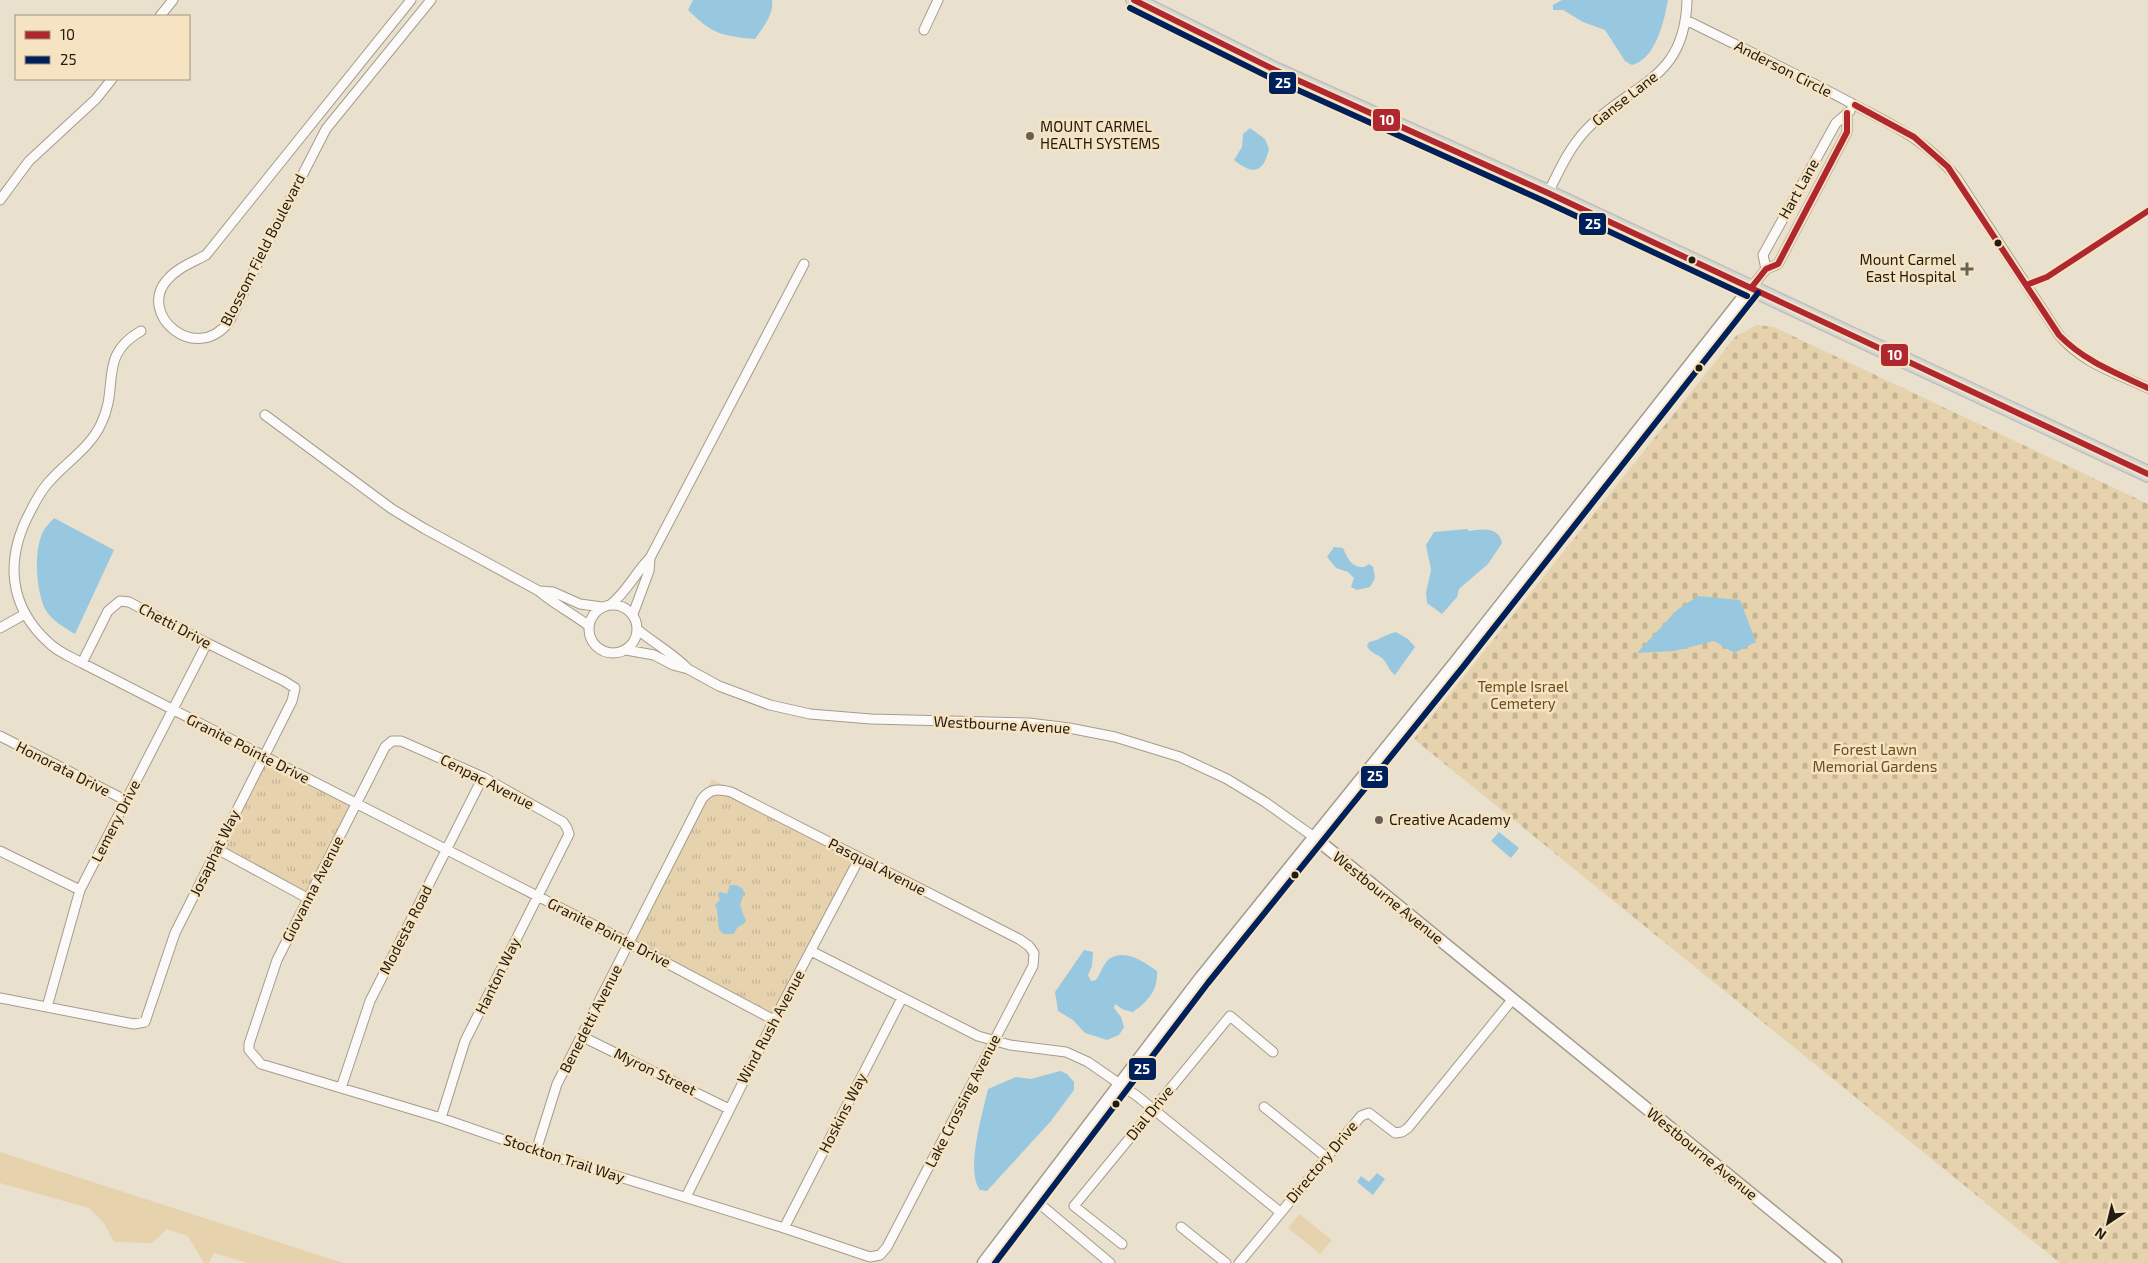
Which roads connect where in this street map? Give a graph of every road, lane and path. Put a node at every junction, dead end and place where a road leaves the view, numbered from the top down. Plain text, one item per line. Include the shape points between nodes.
1 (172, 0) edge
2 (411, 0) edge
3 (431, 0) edge
4 (938, 0) edge
5 (1134, 0) edge
6 (1687, 0) edge
7 (161, 15) edge
8 (1686, 20) junction
9 (924, 30) dead end
10 (111, 80) edge
11 (1855, 105) junction
12 (1847, 113) junction
13 (1548, 193) junction
14 (0, 200) edge
15 (804, 264) dead end
16 (1766, 269) junction
17 (1751, 288) junction
18 (141, 331) dead end
19 (2148, 388) edge
20 (265, 415) dead end
21 (2148, 474) edge
22 (650, 558) junction
23 (538, 591) junction
24 (606, 606) junction
25 (26, 614) junction
26 (633, 614) junction
27 (589, 626) junction
28 (0, 628) edge
29 (638, 630) junction
30 (208, 643) junction
31 (626, 650) junction
32 (82, 663) junction
33 (688, 669) junction
34 (295, 688) joint
35 (173, 710) junction
36 (0, 736) edge
37 (392, 741) joint
38 (262, 757) junction
39 (483, 777) junction
40 (715, 789) joint
41 (127, 801) junction
42 (356, 804) junction
43 (1314, 837) junction
44 (568, 839) joint
45 (217, 849) junction
46 (446, 850) junction
47 (0, 851) edge
48 (859, 859) junction
49 (80, 890) junction
50 (537, 896) junction
51 (308, 899) junction
52 (630, 944) junction
53 (811, 951) junction
54 (1034, 954) joint
55 (0, 998) edge
56 (902, 998) junction
57 (1512, 1000) junction
58 (47, 1007) junction
59 (774, 1020) junction
60 (581, 1036) junction
61 (994, 1042) junction
62 (249, 1044) joint
63 (1272, 1052) dead end
64 (1120, 1084) junction
65 (341, 1088) junction
66 (1264, 1107) dead end
67 (729, 1109) junction
68 (1153, 1109) junction
69 (441, 1118) junction
70 (536, 1150) junction
71 (1326, 1158) junction
72 (686, 1197) junction
73 (1034, 1199) junction
74 (1280, 1212) junction
75 (1181, 1227) dead end
76 (784, 1228) junction
77 (1122, 1244) dead end
78 (887, 1247) joint
79 (984, 1263) edge
80 (1110, 1263) edge
81 (1226, 1263) edge
82 (1239, 1263) edge
83 (1836, 1263) edge

1 - 7 street
2 - 3 street, Blossom Field Boulevard via 206,254 172,274 163,284 158,300 162,315 176,332 192,338 222,332 326,129
4 - 9 street
5 - 13 highway via 1275,70
6 - 8 street, Ganse Lane
8 - 11 street, Anderson Circle
8 - 13 street, Ganse Lane via 1679,43 1666,66 1653,80 1614,106 1586,131 1574,145
10 - 14 street via 96,99 29,161
11 - 12 street, Hart Lane
11 - 19 street, Anderson Circle via 1914,137 1948,167 2069,347 2097,365
12 - 16 street, Hart Lane via 1836,123 1763,255
12 - 16 street, Hart Lane via 1848,132 1778,264
13 - 17 highway
15 - 22 street
16 - 17 street, Hart Lane
17 - 21 highway
17 - 43 main road
18 - 25 street, Granite Pointe Drive via 128,338 114,357 109,400 101,424 88,443 47,484 20,532 14,557 14,577
20 - 23 street via 392,509
22 - 24 street via 621,596
22 - 26 street via 650,572
23 - 24 street via 553,592 580,604
23 - 27 street
24 - 26 street via 618,605
24 - 27 street via 595,612
25 - 28 street
25 - 32 street, Granite Pointe Drive via 50,645
26 - 29 street
27 - 31 street via 592,641 603,652 611,654
29 - 31 street
29 - 33 street, Westbourne Avenue
30 - 32 street, Chetti Drive via 129,602 120,601 108,612
30 - 34 street, Chetti Drive
30 - 35 street, Lemery Drive
31 - 33 street, Westbourne Avenue via 654,655
32 - 35 street, Granite Pointe Drive
33 - 43 street, Westbourne Avenue via 719,686 770,705 810,714 1029,723 1115,737 1180,757 1226,780 1265,802
34 - 38 street, Josaphat Way via 292,701
35 - 38 street, Granite Pointe Drive
35 - 41 street, Lemery Drive
36 - 41 street, Honorata Drive
37 - 39 street, Cenpac Avenue via 401,741
37 - 42 street, Giovanna Avenue via 385,747
38 - 42 street, Granite Pointe Drive
38 - 45 street, Josaphat Way
39 - 44 street, Cenpac Avenue via 563,822 568,828
39 - 46 street, Modesta Road
40 - 48 street, Pasqual Avenue via 731,792
40 - 52 street, Benedetti Avenue via 702,799
41 - 49 street, Lemery Drive
42 - 46 street, Granite Pointe Drive
42 - 51 street, Giovanna Avenue
43 - 57 street, Westbourne Avenue
43 - 64 main road
44 - 50 street, Hanton Way
45 - 51 street
45 - 58 street, Josaphat Way via 175,932 145,1022 134,1024
46 - 50 street, Granite Pointe Drive
46 - 65 street, Modesta Road via 370,1001
47 - 49 street
48 - 53 street, Wind Rush Avenue
48 - 54 street, Pasqual Avenue via 1019,939
49 - 58 street, Lemery Drive
50 - 52 street, Granite Pointe Drive
50 - 69 street, Hanton Way via 465,1041
51 - 62 street, Giovanna Avenue via 277,960
52 - 59 street, Granite Pointe Drive
52 - 60 street, Benedetti Avenue
53 - 56 street
53 - 59 street, Wind Rush Avenue
54 - 61 street, Lake Crossing Avenue via 1033,966
55 - 58 street
56 - 61 street
56 - 76 street, Hoskins Way
57 - 71 street, Directory Drive via 1408,1128 1395,1133 1372,1115 1364,1114
57 - 83 street, Westbourne Avenue
59 - 67 street, Wind Rush Avenue
60 - 67 street, Myron Street
60 - 70 street, Benedetti Avenue via 557,1084
61 - 64 street via 1066,1052 1088,1062
61 - 78 street, Lake Crossing Avenue
62 - 65 street, Stockton Trail Way via 249,1050 261,1064
63 - 68 street, Dial Drive via 1230,1016
64 - 68 street
64 - 73 main road
65 - 69 street, Stockton Trail Way
66 - 71 street
67 - 72 street, Wind Rush Avenue
68 - 74 street
68 - 77 street, Dial Drive via 1074,1206
69 - 70 street, Stockton Trail Way
70 - 72 street, Stockton Trail Way
71 - 74 street, Directory Drive
72 - 76 street, Stockton Trail Way
73 - 79 main road
73 - 80 street
74 - 82 street, Directory Drive
75 - 81 street
76 - 78 street, Stockton Trail Way via 870,1257 880,1255

